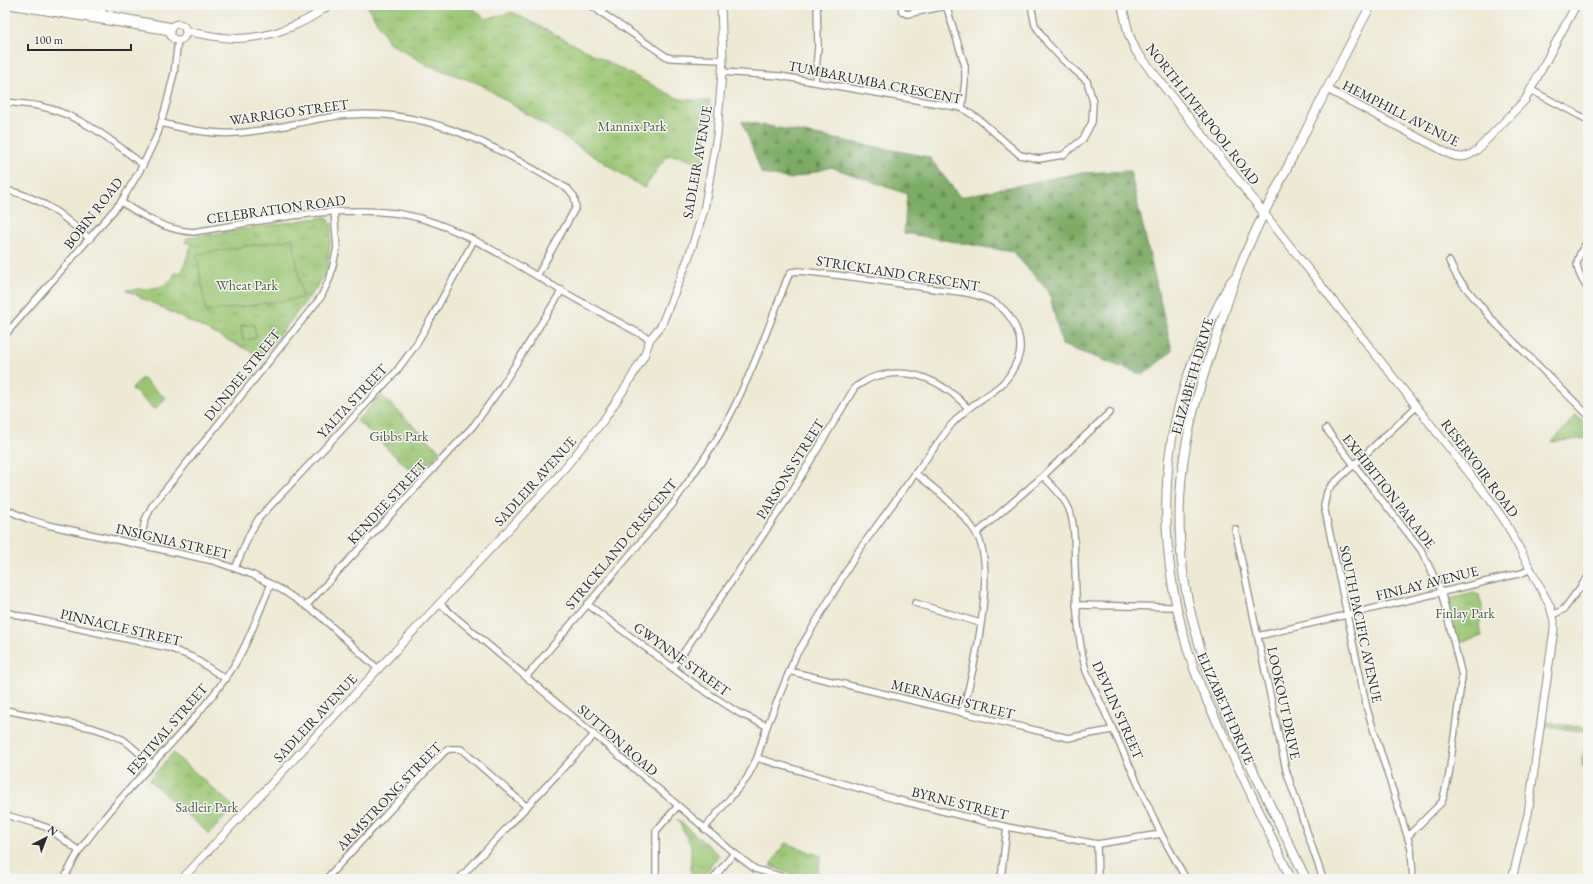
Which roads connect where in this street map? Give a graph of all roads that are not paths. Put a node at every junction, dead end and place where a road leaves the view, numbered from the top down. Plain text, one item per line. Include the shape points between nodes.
1 (9, 5) edge
2 (53, 5) edge
3 (103, 5) edge
4 (330, 5) edge
5 (590, 5) edge
6 (606, 5) edge
7 (721, 5) edge
8 (817, 5) edge
9 (901, 5) edge
10 (1030, 5) edge
11 (1122, 5) edge
12 (1371, 5) edge
13 (1576, 5) edge
14 (946, 6) edge
15 (601, 13) junction
16 (102, 15) junction
17 (171, 29) junction
18 (186, 31) junction
19 (178, 40) junction
20 (723, 60) junction
21 (722, 72) junction
22 (815, 82) junction
23 (1326, 89) junction
24 (1531, 90) junction
25 (5, 102) edge
26 (962, 108) junction
27 (1588, 120) edge
28 (161, 123) junction
29 (143, 165) junction
30 (5, 190) edge
31 (121, 202) junction
32 (334, 211) junction
33 (1264, 213) junction
34 (90, 239) junction
35 (474, 240) junction
36 (1588, 240) edge
37 (1449, 261) dead end
38 (1240, 265) junction
39 (537, 276) junction
40 (1588, 289) edge
41 (562, 290) junction
42 (5, 336) edge
43 (650, 339) junction
44 (1416, 407) junction
45 (968, 408) junction
46 (1110, 412) dead end
47 (1588, 415) edge
48 (1326, 429) dead end
49 (1353, 465) junction
50 (915, 473) junction
51 (1043, 476) junction
52 (5, 509) edge
53 (1235, 529) dead end
54 (977, 534) junction
55 (140, 545) junction
56 (235, 568) junction
57 (1531, 569) junction
58 (1588, 577) edge
59 (271, 584) junction
60 (1442, 591) junction
61 (440, 604) junction
62 (587, 604) junction
63 (915, 604) dead end
64 (1076, 605) junction
65 (306, 606) junction
66 (1175, 607) junction
67 (5, 611) edge
68 (1348, 615) junction
69 (1553, 615) junction
70 (980, 623) junction
71 (1258, 636) junction
72 (673, 668) junction
73 (378, 669) junction
74 (789, 671) junction
75 (526, 677) junction
76 (226, 679) junction
77 (5, 710) edge
78 (962, 713) junction
79 (767, 726) junction
80 (1112, 730) junction
81 (594, 735) junction
82 (757, 758) junction
83 (152, 764) junction
84 (677, 806) junction
85 (527, 807) junction
86 (5, 815) edge
87 (1007, 827) junction
88 (704, 829) junction
89 (1161, 834) junction
90 (1408, 836) junction
91 (1097, 844) junction
92 (79, 851) junction
93 (734, 854) junction
94 (64, 879) edge
95 (182, 879) edge
96 (326, 879) edge
97 (459, 879) edge
98 (656, 879) edge
99 (713, 879) edge
100 (790, 879) edge
101 (1001, 879) edge
102 (1098, 879) edge
103 (1186, 879) edge
104 (1291, 879) edge
105 (1306, 879) edge
106 (1323, 879) edge
107 (1413, 879) edge
108 (1512, 879) edge

1 - 17 street
2 - 16 street
3 - 16 street
4 - 18 street via 290,28 251,37 229,38
5 - 15 street
6 - 15 street
7 - 20 street, SADLEIR AVENUE
8 - 22 street via 818,46
9 - 14 street via 902,12 907,14
10 - 26 street, TUMBARUMBA CRESCENT via 1035,25 1047,43 1087,81 1093,102 1092,122 1082,139 1063,155 1039,159 1020,155 980,120
11 - 33 main road, NORTH LIVERPOOL ROAD via 1128,35 1136,51
12 - 23 main road, ELIZABETH DRIVE
13 - 24 street, HEMPHILL AVENUE
14 - 26 street via 965,66
15 - 20 street via 667,57
16 - 17 street
17 - 18 street via 180,25
17 - 19 street via 172,36
18 - 19 street
19 - 28 street, BOBIN ROAD via 174,73
20 - 21 street, SADLEIR AVENUE
21 - 22 street, TUMBARUMBA CRESCENT via 762,74
21 - 43 street, SADLEIR AVENUE via 718,135 704,210 665,318
22 - 26 street, TUMBARUMBA CRESCENT
23 - 24 street, HEMPHILL AVENUE via 1451,155 1464,158 1477,150 1506,121
23 - 33 main road, ELIZABETH DRIVE
24 - 27 street
25 - 29 street via 40,106 81,121
28 - 29 street, BOBIN ROAD
28 - 39 street, WARRIGO STREET via 211,132 236,133 325,118 367,115 418,120 469,136 512,157 568,189 574,196 576,207
29 - 31 street, BOBIN ROAD
30 - 34 street via 29,196 50,206
31 - 32 street, CELEBRATION ROAD via 156,223 178,231 193,232
31 - 34 street, BOBIN ROAD
32 - 35 street, CELEBRATION ROAD via 363,210 422,218
32 - 55 street, DUNDEE STREET via 337,248 330,278 321,297 152,506 145,520
33 - 38 main road, ELIZABETH DRIVE
33 - 44 street, RESERVOIR ROAD
34 - 42 street, BOBIN ROAD
35 - 39 street, CELEBRATION ROAD
35 - 56 street, YALTA STREET via 415,346 390,378 259,518
36 - 40 street via 1576,264 1580,277
37 - 47 street via 1457,277 1495,324
38 - 66 main road, ELIZABETH DRIVE via 1222,295 1192,364 1174,429 1168,462 1166,533
38 - 105 main road, ELIZABETH DRIVE via 1206,368 1187,438 1180,500 1182,556 1194,628 1213,684
39 - 41 street, CELEBRATION ROAD
41 - 43 street, CELEBRATION ROAD
41 - 65 street, KENDEE STREET via 502,386 474,425
43 - 61 street, SADLEIR AVENUE via 644,356 610,413 554,481
44 - 49 street, SOUTH PACIFIC AVENUE
44 - 57 street, RESERVOIR ROAD via 1492,501
45 - 50 street, STRICKLAND CRESCENT via 951,425
45 - 62 street, STRICKLAND CRESCENT via 1003,383 1011,373 1019,352 1019,339 1013,323 995,303 975,294 863,277 791,272 786,279 765,338 724,426 673,504
45 - 72 street, PARSONS STREET via 957,397 928,378 901,372 873,377 855,387 788,498
46 - 51 street
48 - 49 street, EXHIBITION PARADE
49 - 60 street, EXHIBITION PARADE via 1422,550
49 - 68 street, SOUTH PACIFIC AVENUE via 1332,486 1325,498 1324,506
50 - 54 street via 953,505
50 - 74 street, STRICKLAND CRESCENT via 859,550
51 - 54 street
51 - 64 street, DEVLIN STREET via 1060,493 1069,510 1073,529
52 - 55 street, INSIGNIA STREET via 48,525
53 - 71 street, LOOKOUT DRIVE
54 - 70 street via 985,566 986,589
55 - 56 street, INSIGNIA STREET
56 - 59 street, INSIGNIA STREET
57 - 60 street, FINLAY AVENUE
57 - 69 street, RESERVOIR ROAD
58 - 69 street via 1564,610
59 - 65 street, INSIGNIA STREET
59 - 76 street, FESTIVAL STREET via 240,656
60 - 68 street, FINLAY AVENUE
60 - 90 street, EXHIBITION PARADE via 1462,676 1449,775 1442,802
61 - 73 street, SADLEIR AVENUE
61 - 75 street, SUTTON ROAD
62 - 72 street, GWYNNE STREET
62 - 75 street, STRICKLAND CRESCENT
63 - 70 street
64 - 66 street
64 - 80 street, DEVLIN STREET via 1081,652 1086,671
65 - 73 street, INSIGNIA STREET
66 - 104 main road, ELIZABETH DRIVE via 1186,649 1202,690
67 - 76 street, PINNACLE STREET via 169,648 192,657
68 - 71 street, FINLAY AVENUE
68 - 90 street, SOUTH PACIFIC AVENUE via 1367,709
69 - 108 street, RESERVOIR ROAD via 1554,628 1528,814
70 - 78 street
71 - 106 street, LOOKOUT DRIVE via 1286,770
72 - 79 street, GWYNNE STREET via 739,714
73 - 95 street, SADLEIR AVENUE
74 - 78 street, MERNAGH STREET
74 - 79 street, STRICKLAND CRESCENT
75 - 81 street, SUTTON ROAD
76 - 83 street, FESTIVAL STREET
77 - 83 street via 108,733 124,740
78 - 80 street, MERNAGH STREET via 1068,738
79 - 82 street, STRICKLAND CRESCENT
80 - 89 street, DEVLIN STREET
81 - 84 street, SUTTON ROAD
81 - 85 street
82 - 87 street, BYRNE STREET via 898,800
82 - 88 street, STRICKLAND CRESCENT via 747,778
83 - 92 street, FESTIVAL STREET
84 - 88 street, SUTTON ROAD
84 - 98 street via 656,831
85 - 96 street, ARMSTRONG STREET via 461,749 450,749
85 - 97 street
86 - 92 street via 48,828
87 - 91 street, BYRNE STREET
87 - 101 street
88 - 93 street, SUTTON ROAD
89 - 91 street, BYRNE STREET
89 - 103 street, DEVLIN STREET
90 - 107 street, SOUTH PACIFIC AVENUE
91 - 102 street
92 - 94 street, FESTIVAL STREET
93 - 99 street
93 - 100 street, SUTTON ROAD via 755,869

